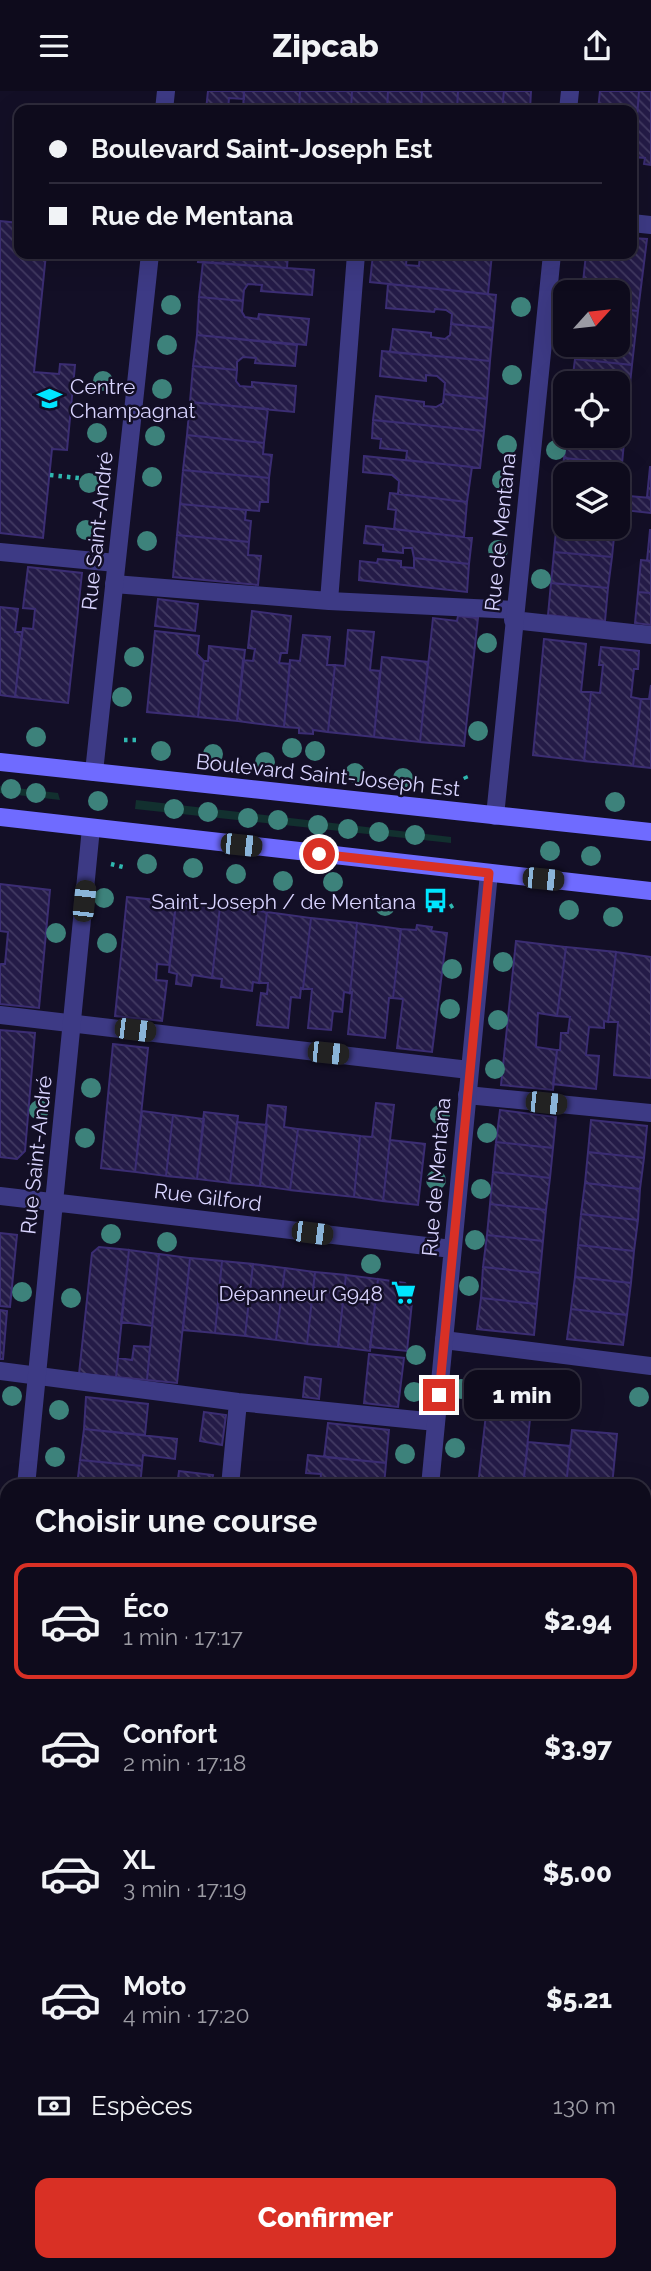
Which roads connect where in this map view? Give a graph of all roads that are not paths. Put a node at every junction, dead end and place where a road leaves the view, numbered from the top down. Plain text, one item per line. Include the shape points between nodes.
1 (148, 259) edge
2 (356, 259) edge
3 (551, 259) edge
4 (0, 552) edge
5 (116, 563) junction
6 (114, 584) junction
7 (328, 601) junction
8 (514, 615) junction
9 (651, 635) edge
10 (0, 762) edge
11 (94, 772) junction
12 (495, 816) junction
13 (0, 817) edge
14 (91, 828) junction
15 (651, 832) edge
16 (489, 873) junction
17 (651, 891) edge
18 (0, 1015) edge
19 (72, 1023) junction
20 (469, 1070) junction
21 (467, 1095) junction
22 (651, 1113) edge
23 (0, 1196) edge
24 (54, 1202) junction
25 (452, 1249) junction
26 (444, 1341) junction
27 (651, 1366) edge
28 (0, 1371) edge
29 (37, 1376) junction
30 (238, 1402) junction
31 (436, 1422) junction
32 (27, 1479) edge
33 (231, 1479) edge
34 (431, 1479) edge
35 (651, 1578) edge
36 (651, 1584) edge

1 - 5 street, Rue Saint-André
2 - 7 street
3 - 8 street, Rue de Mentana
4 - 5 street
5 - 6 street, Rue Saint-André
6 - 7 street
6 - 11 street, Rue Saint-André
7 - 8 street
8 - 9 street
8 - 12 street, Rue de Mentana
10 - 11 main road, Boulevard Saint-Joseph Est
11 - 12 main road, Boulevard Saint-Joseph Est
12 - 15 main road, Boulevard Saint-Joseph Est
13 - 14 main road
14 - 16 main road
14 - 19 street, Rue Saint-André
16 - 17 main road
16 - 20 street, Rue de Mentana
18 - 19 street
19 - 20 street
19 - 24 street, Rue Saint-André
20 - 21 street, Rue de Mentana
21 - 22 street
21 - 25 street, Rue de Mentana
23 - 24 street, Rue Gilford
24 - 25 street, Rue Gilford
24 - 29 street, Rue Saint-André
25 - 26 street, Rue de Mentana
26 - 27 street
26 - 31 street, Rue de Mentana
28 - 29 street
29 - 30 street
29 - 32 street, Rue Saint-André
30 - 31 street
30 - 33 street
31 - 34 street, Rue de Mentana
35 - 36 street

